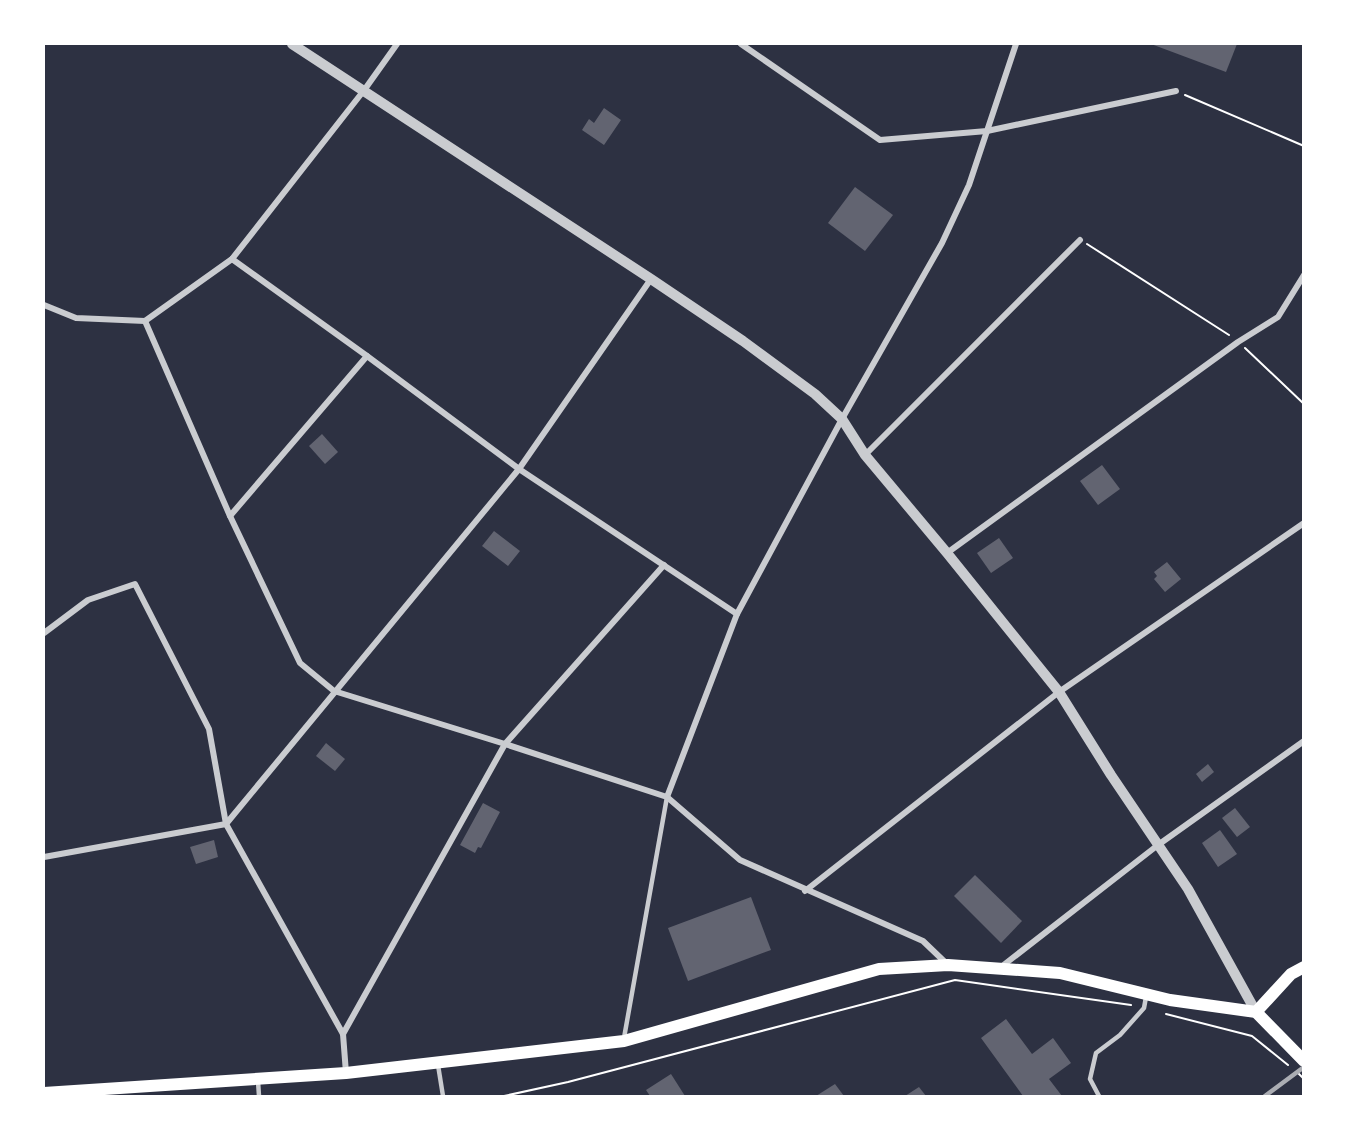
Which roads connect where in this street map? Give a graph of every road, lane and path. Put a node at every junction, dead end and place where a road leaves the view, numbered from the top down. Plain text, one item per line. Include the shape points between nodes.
1 (292, 44) edge
2 (397, 44) edge
3 (741, 44) edge
4 (1016, 44) edge
5 (364, 89) junction
6 (1176, 91) joint
7 (987, 131) junction
8 (1304, 146) edge
9 (1080, 240) joint
10 (232, 259) junction
11 (1304, 275) edge
12 (651, 279) junction
13 (44, 305) edge
14 (145, 321) junction
15 (1238, 342) junction
16 (367, 356) junction
17 (1304, 404) edge
18 (842, 419) junction
19 (865, 455) junction
20 (519, 468) junction
21 (230, 516) junction
22 (1304, 523) edge
23 (947, 553) junction
24 (664, 565) junction
25 (737, 614) junction
26 (44, 633) edge
27 (334, 691) junction
28 (1059, 692) junction
29 (1304, 741) edge
30 (506, 744) junction
31 (667, 797) junction
32 (226, 824) junction
33 (1158, 845) junction
34 (44, 857) edge
35 (805, 891) junction
36 (948, 965) junction
37 (1304, 967) edge
38 (1001, 968) junction
39 (1147, 994) junction
40 (1144, 1008) junction
41 (1256, 1012) junction
42 (1165, 1014) dead end
43 (343, 1034) junction
44 (624, 1041) junction
45 (438, 1062) junction
46 (1288, 1065) dead end
47 (1300, 1067) edge
48 (346, 1073) junction
49 (258, 1078) junction
50 (1304, 1079) edge
51 (44, 1093) edge
52 (258, 1096) edge
53 (443, 1096) edge
54 (504, 1096) edge
55 (1099, 1096) edge

1 - 5 street
2 - 5 street
3 - 7 street via 880,140
4 - 7 street
5 - 10 street
5 - 12 street
6 - 7 street
6 - 8 path
7 - 18 street via 969,185 942,243
9 - 15 path
9 - 19 street
10 - 14 street
10 - 16 street
11 - 15 street via 1278,317
12 - 18 street via 806,387
12 - 20 street
13 - 14 street via 76,318
14 - 21 street
15 - 17 path
15 - 23 street
16 - 20 street
16 - 21 street
18 - 19 street
18 - 25 street
19 - 23 street
20 - 24 street
20 - 27 street
21 - 27 street via 300,663
22 - 28 street
23 - 28 street
24 - 25 street
24 - 30 street
25 - 31 street
26 - 32 street via 88,600 135,584 209,729
27 - 30 street
27 - 32 street
28 - 33 street
28 - 35 street
29 - 33 street
30 - 31 street
30 - 43 street
31 - 35 street via 740,860
31 - 44 lane
32 - 34 street
32 - 43 street
33 - 38 street
33 - 41 street via 1188,890
35 - 36 street via 923,941
36 - 38 main road
36 - 44 main road via 879,969
37 - 41 main road via 1291,974
38 - 39 main road via 1060,974
39 - 40 lane
39 - 41 main road
40 - 54 path via 955,980
40 - 55 lane via 1120,1035 1096,1053 1090,1079
41 - 47 main road
42 - 46 path via 1251,1036
43 - 48 street
44 - 45 main road
45 - 48 main road
45 - 53 lane
47 - 50 path
48 - 49 main road
49 - 51 main road
49 - 52 lane

